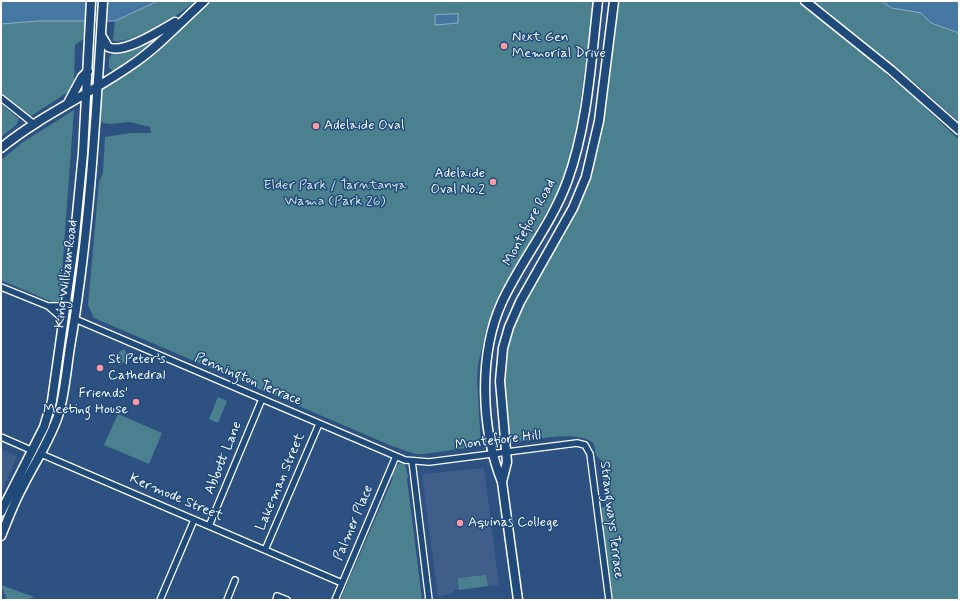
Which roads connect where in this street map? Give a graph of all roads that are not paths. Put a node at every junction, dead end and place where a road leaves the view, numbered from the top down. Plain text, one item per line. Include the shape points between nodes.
1 (91, 1) edge
2 (103, 1) edge
3 (204, 1) edge
4 (598, 1) edge
5 (614, 1) edge
6 (805, 1) edge
7 (190, 13) junction
8 (101, 34) junction
9 (88, 71) junction
10 (97, 86) junction
11 (86, 93) junction
12 (1, 98) edge
13 (68, 104) junction
14 (34, 124) junction
15 (959, 130) edge
16 (1, 148) edge
17 (534, 246) junction
18 (547, 254) junction
19 (1, 287) edge
20 (67, 298) junction
21 (48, 306) junction
22 (75, 319) junction
23 (64, 320) junction
24 (262, 399) junction
25 (320, 424) junction
26 (1, 437) edge
27 (585, 444) joint
28 (37, 452) junction
29 (506, 453) junction
30 (493, 454) junction
31 (396, 456) junction
32 (412, 461) junction
33 (502, 482) junction
34 (1, 512) edge
35 (194, 520) junction
36 (209, 526) junction
37 (1, 536) edge
38 (265, 550) junction
39 (235, 580) dead end
40 (342, 583) junction
41 (160, 600) edge
42 (227, 600) edge
43 (276, 600) edge
44 (287, 600) edge
45 (335, 600) edge
46 (429, 600) edge
47 (518, 600) edge
48 (609, 600) edge

1 - 9 main road, King William Road
2 - 8 main road, King William Road
3 - 7 main road
4 - 17 main road, Montefiore Road via 577,152 562,195
5 - 18 main road, Montefiore Road via 592,157 573,208
6 - 15 main road via 902,79
7 - 8 main road via 138,42 119,49 108,47
7 - 10 main road via 141,58
8 - 10 main road, King William Road
9 - 11 main road, King William Road
9 - 13 main road via 82,77
10 - 11 main road
10 - 22 main road, King William Road via 87,224
11 - 13 main road
11 - 20 main road, King William Road via 80,186
12 - 14 street
13 - 14 main road
14 - 16 main road
17 - 18 main road
17 - 30 main road, Montefiore Road via 503,301 488,345 485,389
18 - 29 main road, Montefiore Road via 513,318 503,348 500,381
19 - 21 street
20 - 21 street via 63,305
20 - 22 main road via 69,312
20 - 23 main road, King William Road
21 - 23 street
22 - 24 street, Pennington Terrace
22 - 28 main road, King William Road via 59,412
23 - 28 main road, King William Road via 50,408
24 - 25 street, Pennington Terrace
24 - 36 street, Abbott Lane
25 - 31 street, Pennington Terrace
25 - 38 street, Lakeman Street
26 - 28 street, Kermode Street
27 - 29 street, Montefiore Hill via 577,442
27 - 48 street, Strangways Terrace via 590,454
28 - 34 main road, King William Road
28 - 35 street, Kermode Street
28 - 37 main road, King William Road
29 - 30 street, Montefiore Hill
29 - 33 main road, Montefiore Road via 507,462
30 - 32 street, Montefiore Hill via 429,462
30 - 33 main road, Montefiore Road
31 - 32 street, Pennington Terrace
31 - 40 street, Palmer Place
32 - 46 street
33 - 47 main road
35 - 36 street, Kermode Street
35 - 41 street
36 - 38 street, Kermode Street
38 - 40 street, Kermode Street
39 - 42 street
40 - 45 street, Palmer Place
43 - 44 street via 277,596

